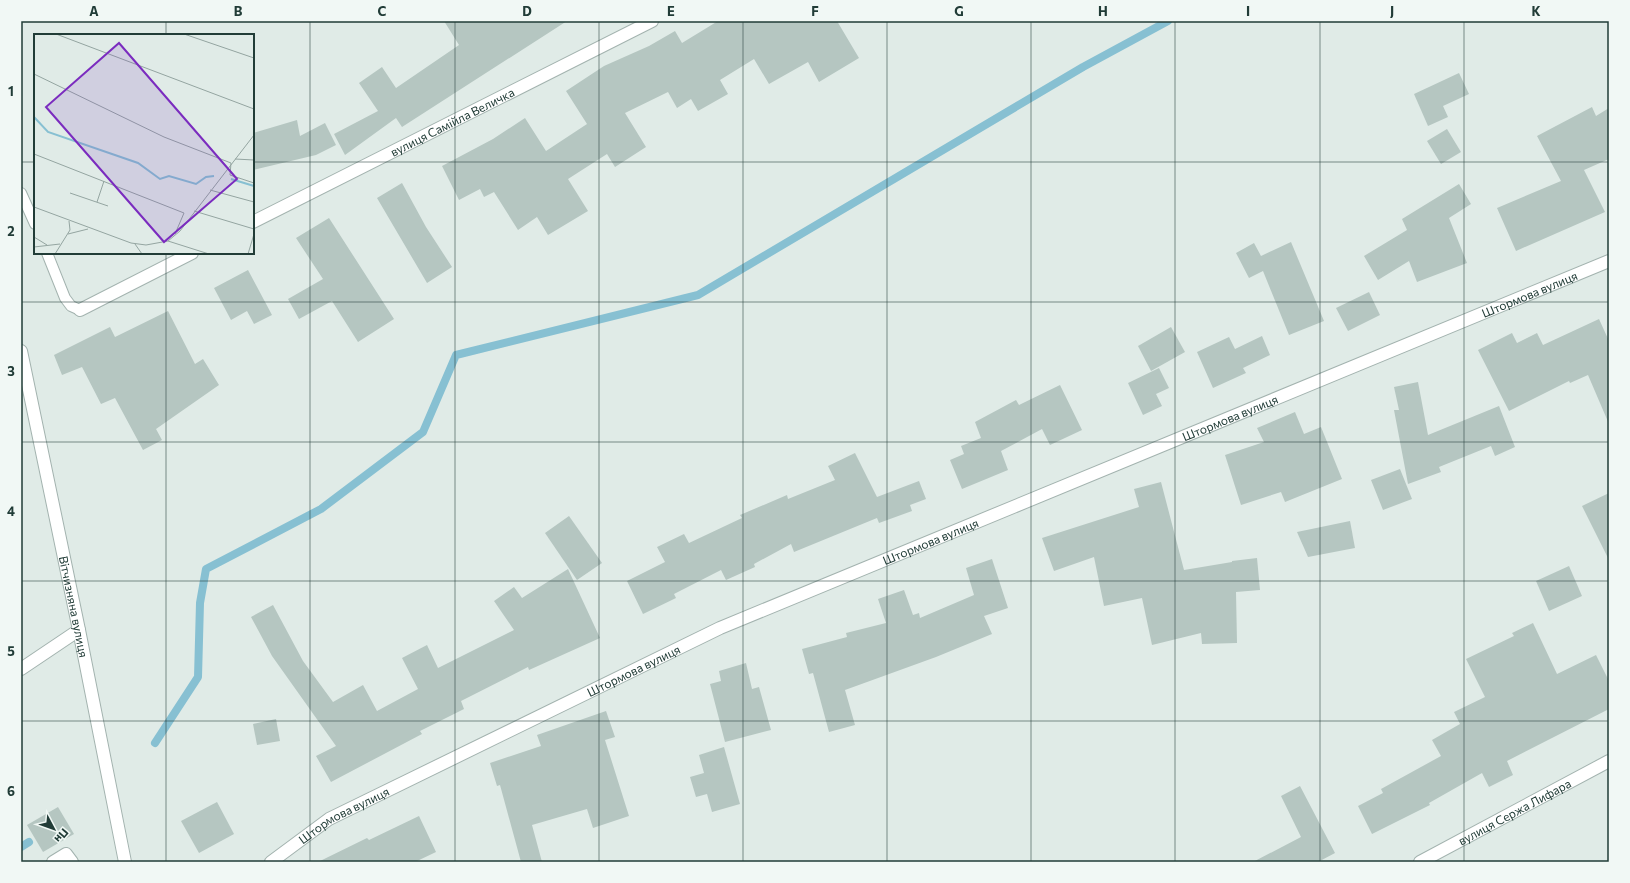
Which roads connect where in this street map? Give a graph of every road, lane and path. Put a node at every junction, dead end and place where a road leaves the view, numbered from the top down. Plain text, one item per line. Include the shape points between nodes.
1 (652, 21) edge
2 (21, 193) edge
3 (254, 221) edge
4 (34, 222) edge
5 (47, 254) edge
6 (190, 254) edge
7 (1609, 261) edge
8 (80, 310) joint
9 (21, 351) edge
10 (26, 399) edge
11 (79, 630) junction
12 (21, 670) edge
13 (1609, 761) edge
14 (53, 862) edge
15 (72, 862) edge
16 (125, 862) edge
17 (271, 862) edge
18 (1420, 862) edge

1 - 3 street, вулиця Самійла Величка
2 - 4 lane
5 - 8 lane via 65,298 71,306
6 - 8 street
7 - 17 street, Штормова вулиця via 720,628 329,819
9 - 10 street, Вітчизняна вулиця
10 - 11 street, Вітчизняна вулиця
11 - 12 street
11 - 16 street, Вітчизняна вулиця
13 - 18 street, вулиця Сержа Лифара
14 - 15 street via 66,854

